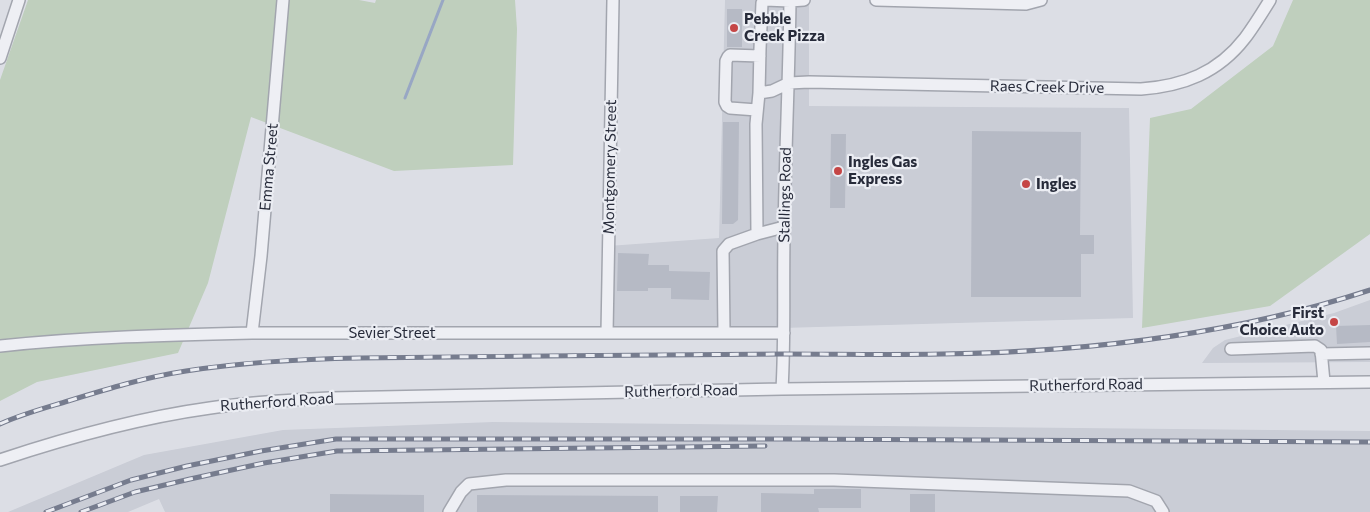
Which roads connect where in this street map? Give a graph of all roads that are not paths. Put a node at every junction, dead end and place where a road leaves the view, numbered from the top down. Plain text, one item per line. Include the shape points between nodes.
1 (19, 0) edge
2 (283, 0) edge
3 (613, 0) edge
4 (804, 0) edge
5 (876, 0) edge
6 (1041, 0) edge
7 (1270, 0) edge
8 (790, 1) edge
9 (760, 56) junction
10 (0, 58) edge
11 (788, 83) junction
12 (759, 93) junction
13 (757, 110) junction
14 (784, 227) junction
15 (757, 234) junction
16 (784, 332) junction
17 (252, 333) junction
18 (607, 333) junction
19 (724, 333) junction
20 (0, 346) edge
21 (1231, 349) dead end
22 (1370, 353) edge
23 (1321, 354) junction
24 (1324, 382) junction
25 (1370, 382) edge
26 (782, 389) junction
27 (0, 460) edge
28 (449, 512) edge
29 (1163, 512) edge

1 - 10 street
2 - 17 street, Emma Street
3 - 18 street, Montgomery Street
4 - 8 street
5 - 6 street via 1026,4
7 - 11 street, Raes Creek Drive via 1245,38 1226,58 1195,78 1168,86 1141,89
8 - 9 street via 765,0 762,3
8 - 11 street, Stallings Road
9 - 12 street
9 - 13 street via 730,55 726,61 727,106
11 - 12 street, Raes Creek Drive
11 - 14 street, Stallings Road
12 - 13 street
13 - 15 street
14 - 15 street
14 - 16 street, Stallings Road
15 - 19 street via 729,244 723,252
16 - 19 street, Sevier Street
16 - 26 street, Stallings Road
17 - 18 street, Sevier Street
17 - 20 street, Sevier Street via 78,339
18 - 19 street, Sevier Street
21 - 23 street via 1314,346
22 - 23 street
23 - 24 street
24 - 25 street, Rutherford Road
24 - 26 street, Rutherford Road
26 - 27 street, Rutherford Road via 268,401 118,425
28 - 29 street via 469,484 506,480 834,480 1129,491 1156,502

